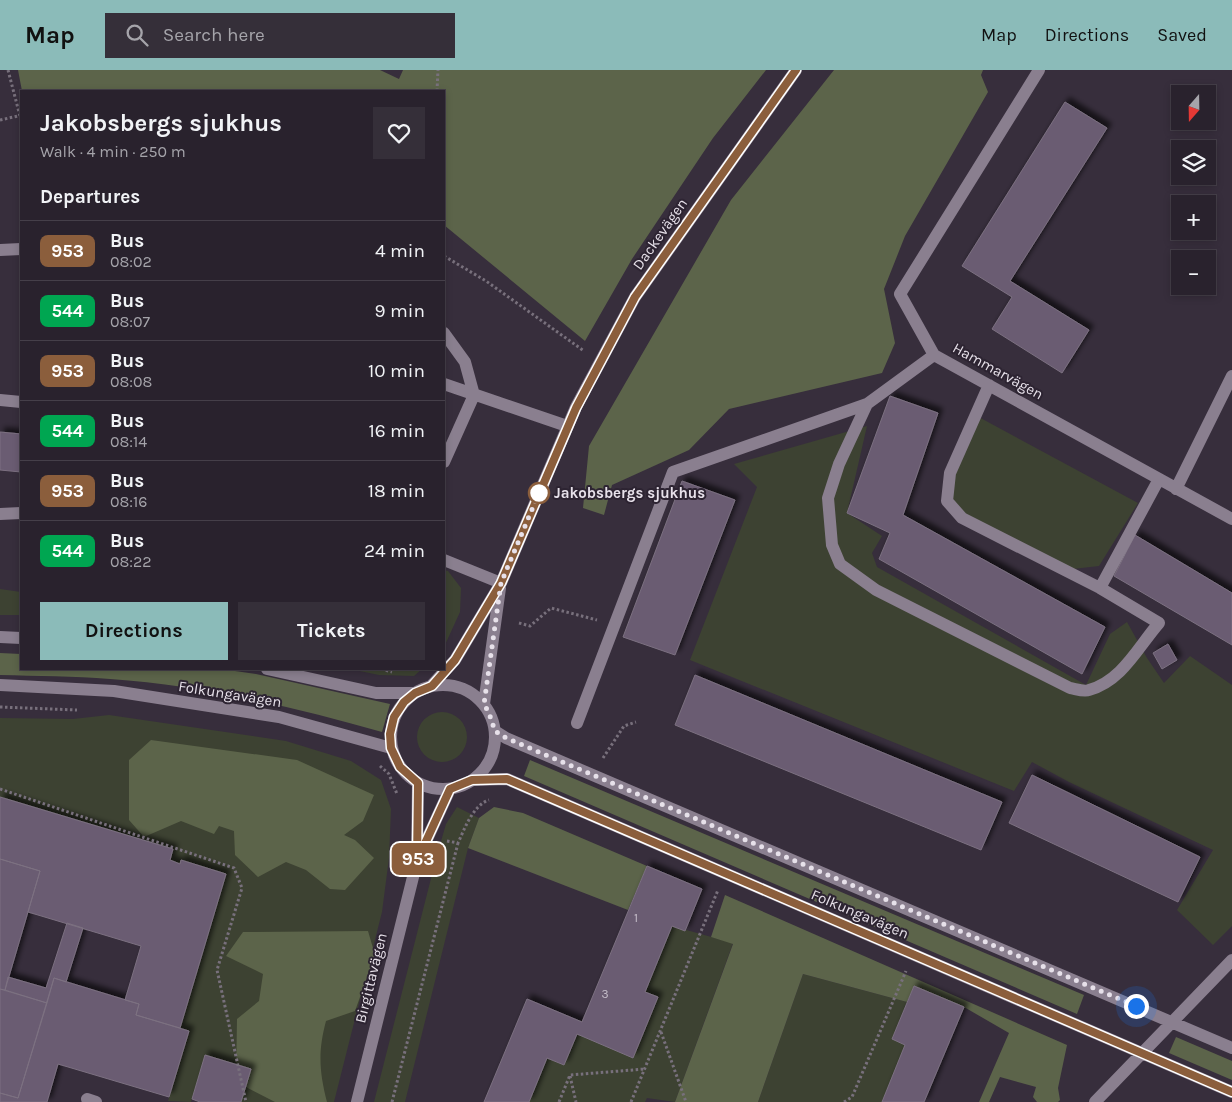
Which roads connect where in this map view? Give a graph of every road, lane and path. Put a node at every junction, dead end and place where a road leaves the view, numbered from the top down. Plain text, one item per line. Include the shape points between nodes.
1 (8, 70) edge
2 (438, 70) edge
3 (796, 70) edge
4 (1039, 70) edge
5 (437, 90) edge
6 (18, 116) junction
7 (20, 119) edge
8 (0, 120) edge
9 (20, 248) edge
10 (0, 250) edge
11 (445, 257) edge
12 (445, 335) edge
13 (934, 355) junction
14 (600, 363) junction
15 (1232, 376) edge
16 (445, 384) edge
17 (989, 385) junction
18 (474, 395) junction
19 (0, 400) edge
20 (20, 402) edge
21 (867, 404) junction
22 (445, 426) edge
23 (567, 426) junction
24 (456, 431) junction
25 (445, 459) edge
26 (1159, 479) junction
27 (1176, 489) junction
28 (20, 513) edge
29 (0, 514) edge
30 (1232, 520) edge
31 (445, 560) edge
32 (501, 583) junction
33 (1100, 588) junction
34 (519, 623) dead end
35 (614, 625) junction
36 (0, 637) edge
37 (20, 638) edge
38 (272, 670) edge
39 (0, 685) edge
40 (432, 686) junction
41 (415, 693) junction
42 (484, 704) junction
43 (0, 707) edge
44 (87, 710) dead end
45 (636, 722) dead end
46 (577, 723) dead end
47 (495, 731) junction
48 (391, 748) junction
49 (377, 763) dead end
50 (600, 763) dead end
51 (472, 780) junction
52 (418, 783) junction
53 (0, 789) edge
54 (450, 789) junction
55 (397, 796) dead end
56 (493, 799) dead end
57 (429, 836) junction
58 (458, 844) junction
59 (417, 861) junction
60 (718, 889) dead end
61 (1232, 960) edge
62 (906, 970) dead end
63 (1172, 1022) junction
64 (660, 1031) junction
65 (1232, 1048) edge
66 (1144, 1053) junction
67 (645, 1069) junction
68 (570, 1075) junction
69 (1232, 1092) edge
70 (246, 1102) edge
71 (357, 1102) edge
72 (392, 1102) edge
73 (559, 1102) edge
74 (576, 1102) edge
75 (631, 1102) edge
76 (686, 1102) edge
77 (844, 1102) edge
78 (1095, 1102) edge

1 - 6 path
2 - 5 path
3 - 14 street, Dackevägen via 635,297
4 - 13 street, Hammarvägen via 900,294
6 - 7 path
6 - 8 path
9 - 10 street
11 - 14 path via 486,280
12 - 18 street via 465,362
13 - 17 street, Hammarvägen
13 - 21 street
14 - 23 street, Dackevägen
15 - 27 street
16 - 18 street
17 - 26 street, Hammarvägen
17 - 33 street via 950,473 947,501 962,518
18 - 23 street
18 - 24 street
19 - 20 street
21 - 33 street via 839,464 828,498 832,545 840,564 876,590 1070,688 1087,691 1109,681 1125,667 1159,623
21 - 35 street via 673,472
22 - 24 street
23 - 32 street, Dackevägen
24 - 25 street
26 - 27 street, Hammarvägen
26 - 33 street
27 - 30 street, Hammarvägen
28 - 29 street
31 - 32 street
32 - 40 street, Dackevägen via 455,660
32 - 42 street, Dackevägen
34 - 35 path via 530,626 555,608
35 - 46 street
36 - 37 street
38 - 41 street, Folkungavägen via 376,693
39 - 48 street, Folkungavägen via 124,693 279,718
40 - 41 street
40 - 42 street via 460,688
41 - 48 street via 394,717
42 - 47 street
43 - 44 path
45 - 50 path via 624,726
47 - 51 street via 491,757
47 - 63 street, Folkungavägen
48 - 52 street via 400,767
49 - 55 path via 389,774
51 - 54 street
51 - 66 street, Folkungavägen via 507,779
52 - 54 street via 436,789
52 - 59 street, Birgittavägen
53 - 70 path via 234,868 242,888 217,970
54 - 57 street, Birgittavägen
56 - 58 path via 485,802 469,820
57 - 58 path
57 - 59 street, Birgittavägen
58 - 72 path
59 - 71 street, Birgittavägen
60 - 64 path
61 - 63 street
62 - 77 path via 852,1097
63 - 65 street, Folkungavägen
63 - 66 street
64 - 67 path
64 - 76 path
66 - 69 street, Folkungavägen
66 - 78 street
67 - 68 path
67 - 75 path
68 - 73 path
68 - 74 path

